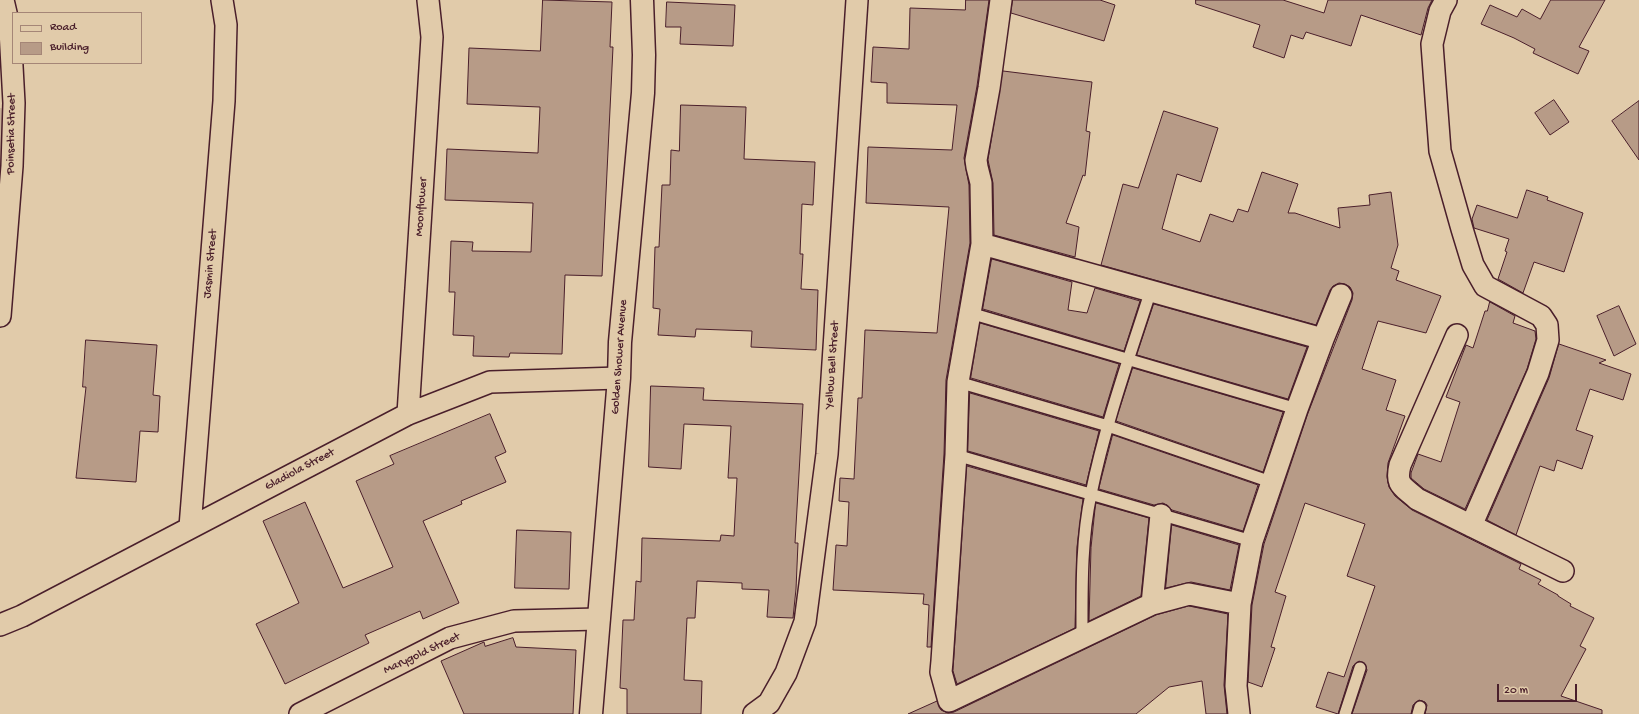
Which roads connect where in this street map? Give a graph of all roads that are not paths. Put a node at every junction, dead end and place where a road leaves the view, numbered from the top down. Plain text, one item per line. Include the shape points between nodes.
1 (3, 0) edge
2 (222, 0) edge
3 (428, 0) edge
4 (642, 0) edge
5 (857, 0) edge
6 (1001, 0) edge
7 (1446, 0) edge
8 (7, 101) edge
9 (982, 244) junction
10 (1150, 290) junction
11 (1341, 295) dead end
12 (970, 313) junction
13 (0, 316) edge
14 (1457, 335) dead end
15 (1323, 339) junction
16 (1128, 360) junction
17 (619, 378) junction
18 (958, 382) junction
19 (1296, 409) junction
20 (408, 414) junction
21 (1108, 426) junction
22 (956, 455) junction
23 (1271, 482) junction
24 (1091, 495) junction
25 (1161, 515) junction
26 (1471, 526) junction
27 (190, 528) junction
28 (1252, 541) junction
29 (1563, 571) dead end
30 (1152, 604) junction
31 (1240, 604) junction
32 (599, 619) junction
33 (0, 625) edge
34 (1082, 639) junction
35 (1360, 668) dead end
36 (300, 714) edge
37 (591, 714) edge
38 (754, 714) edge
39 (1239, 714) edge
40 (1345, 714) edge

1 - 8 street, Poinsetia Street via 10,30
2 - 27 street, Jasmin Street via 226,25 224,102
3 - 20 street, Moonflower via 432,37
4 - 17 street, Golden Shower Avenue via 643,93 620,342
5 - 38 street, Yellow Bell Street via 827,454 806,622 769,703
6 - 9 street via 976,160 981,183
7 - 26 street via 1440,11 1432,44 1440,151 1462,229 1473,265 1485,286 1541,316 1547,325 1548,340 1538,372
8 - 13 street, Poinsetia Street via 12,166
9 - 10 street
9 - 12 street
10 - 15 street
10 - 16 lane
11 - 15 street
12 - 16 lane
12 - 18 street
14 - 26 street via 1400,465 1398,476 1399,482 1417,499
15 - 19 street
16 - 19 lane
16 - 21 lane
17 - 20 street, Gladiola Street via 490,382
17 - 32 street, Golden Shower Avenue
18 - 21 lane
18 - 22 street
19 - 23 street
20 - 27 street, Gladiola Street
21 - 23 lane
21 - 24 lane
22 - 24 lane
22 - 34 street via 941,672 949,701
23 - 28 street
24 - 25 lane
24 - 34 lane via 1082,563
25 - 28 lane
25 - 30 street
26 - 29 street
27 - 33 street, Gladiola Street
28 - 31 street
30 - 31 street via 1189,594
30 - 34 street
31 - 39 street via 1236,686
32 - 36 street, Marygold Street via 514,620 450,638
32 - 37 street, Golden Shower Avenue
35 - 40 lane

